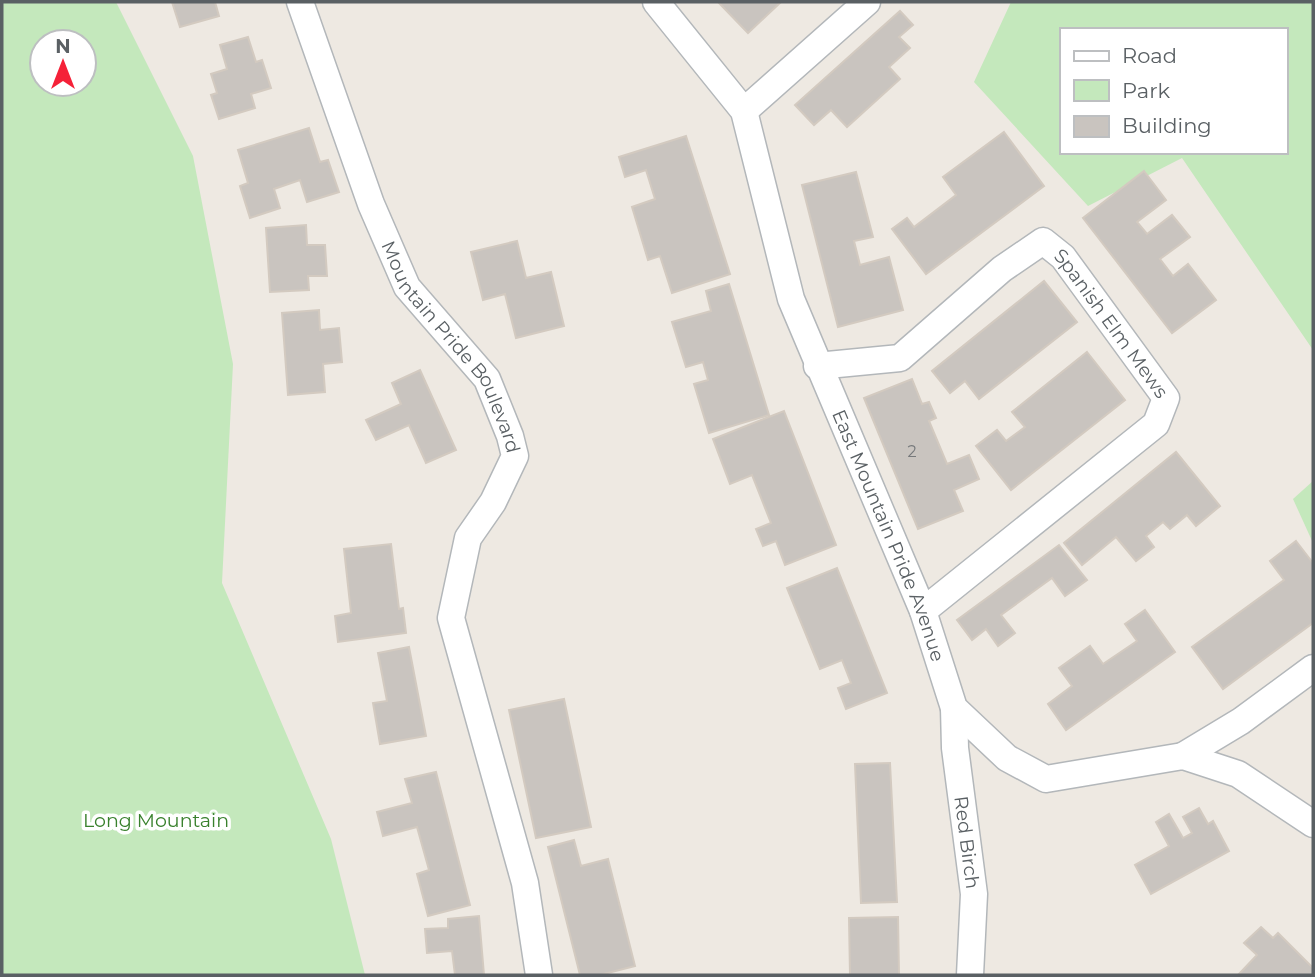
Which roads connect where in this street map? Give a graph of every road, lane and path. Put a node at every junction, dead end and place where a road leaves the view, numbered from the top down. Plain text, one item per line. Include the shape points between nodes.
1 (300, 2) edge
2 (656, 2) edge
3 (867, 2) edge
4 (744, 111) junction
5 (817, 366) junction
6 (923, 611) junction
7 (1313, 668) edge
8 (954, 708) junction
9 (1182, 756) junction
10 (1313, 824) edge
11 (539, 975) edge
12 (970, 975) edge

1 - 11 street, Mountain Pride Boulevard via 371,204 407,287 487,379 512,446 514,456 493,502 468,538 451,618 525,883
2 - 4 street, East Mountain Pride Avenue
3 - 4 street
4 - 5 street, East Mountain Pride Avenue via 791,299
5 - 6 street, East Mountain Pride Avenue
5 - 6 street, Spanish Elm Mews via 900,358 1002,269 1042,241 1063,257 1166,398 1156,424
6 - 8 street, East Mountain Pride Avenue
7 - 9 street via 1241,721
8 - 9 street, East Mountain Pride Avenue via 1007,758 1046,779
8 - 12 street, Red Birch via 974,894
9 - 10 street, East Mountain Pride Avenue via 1238,774

